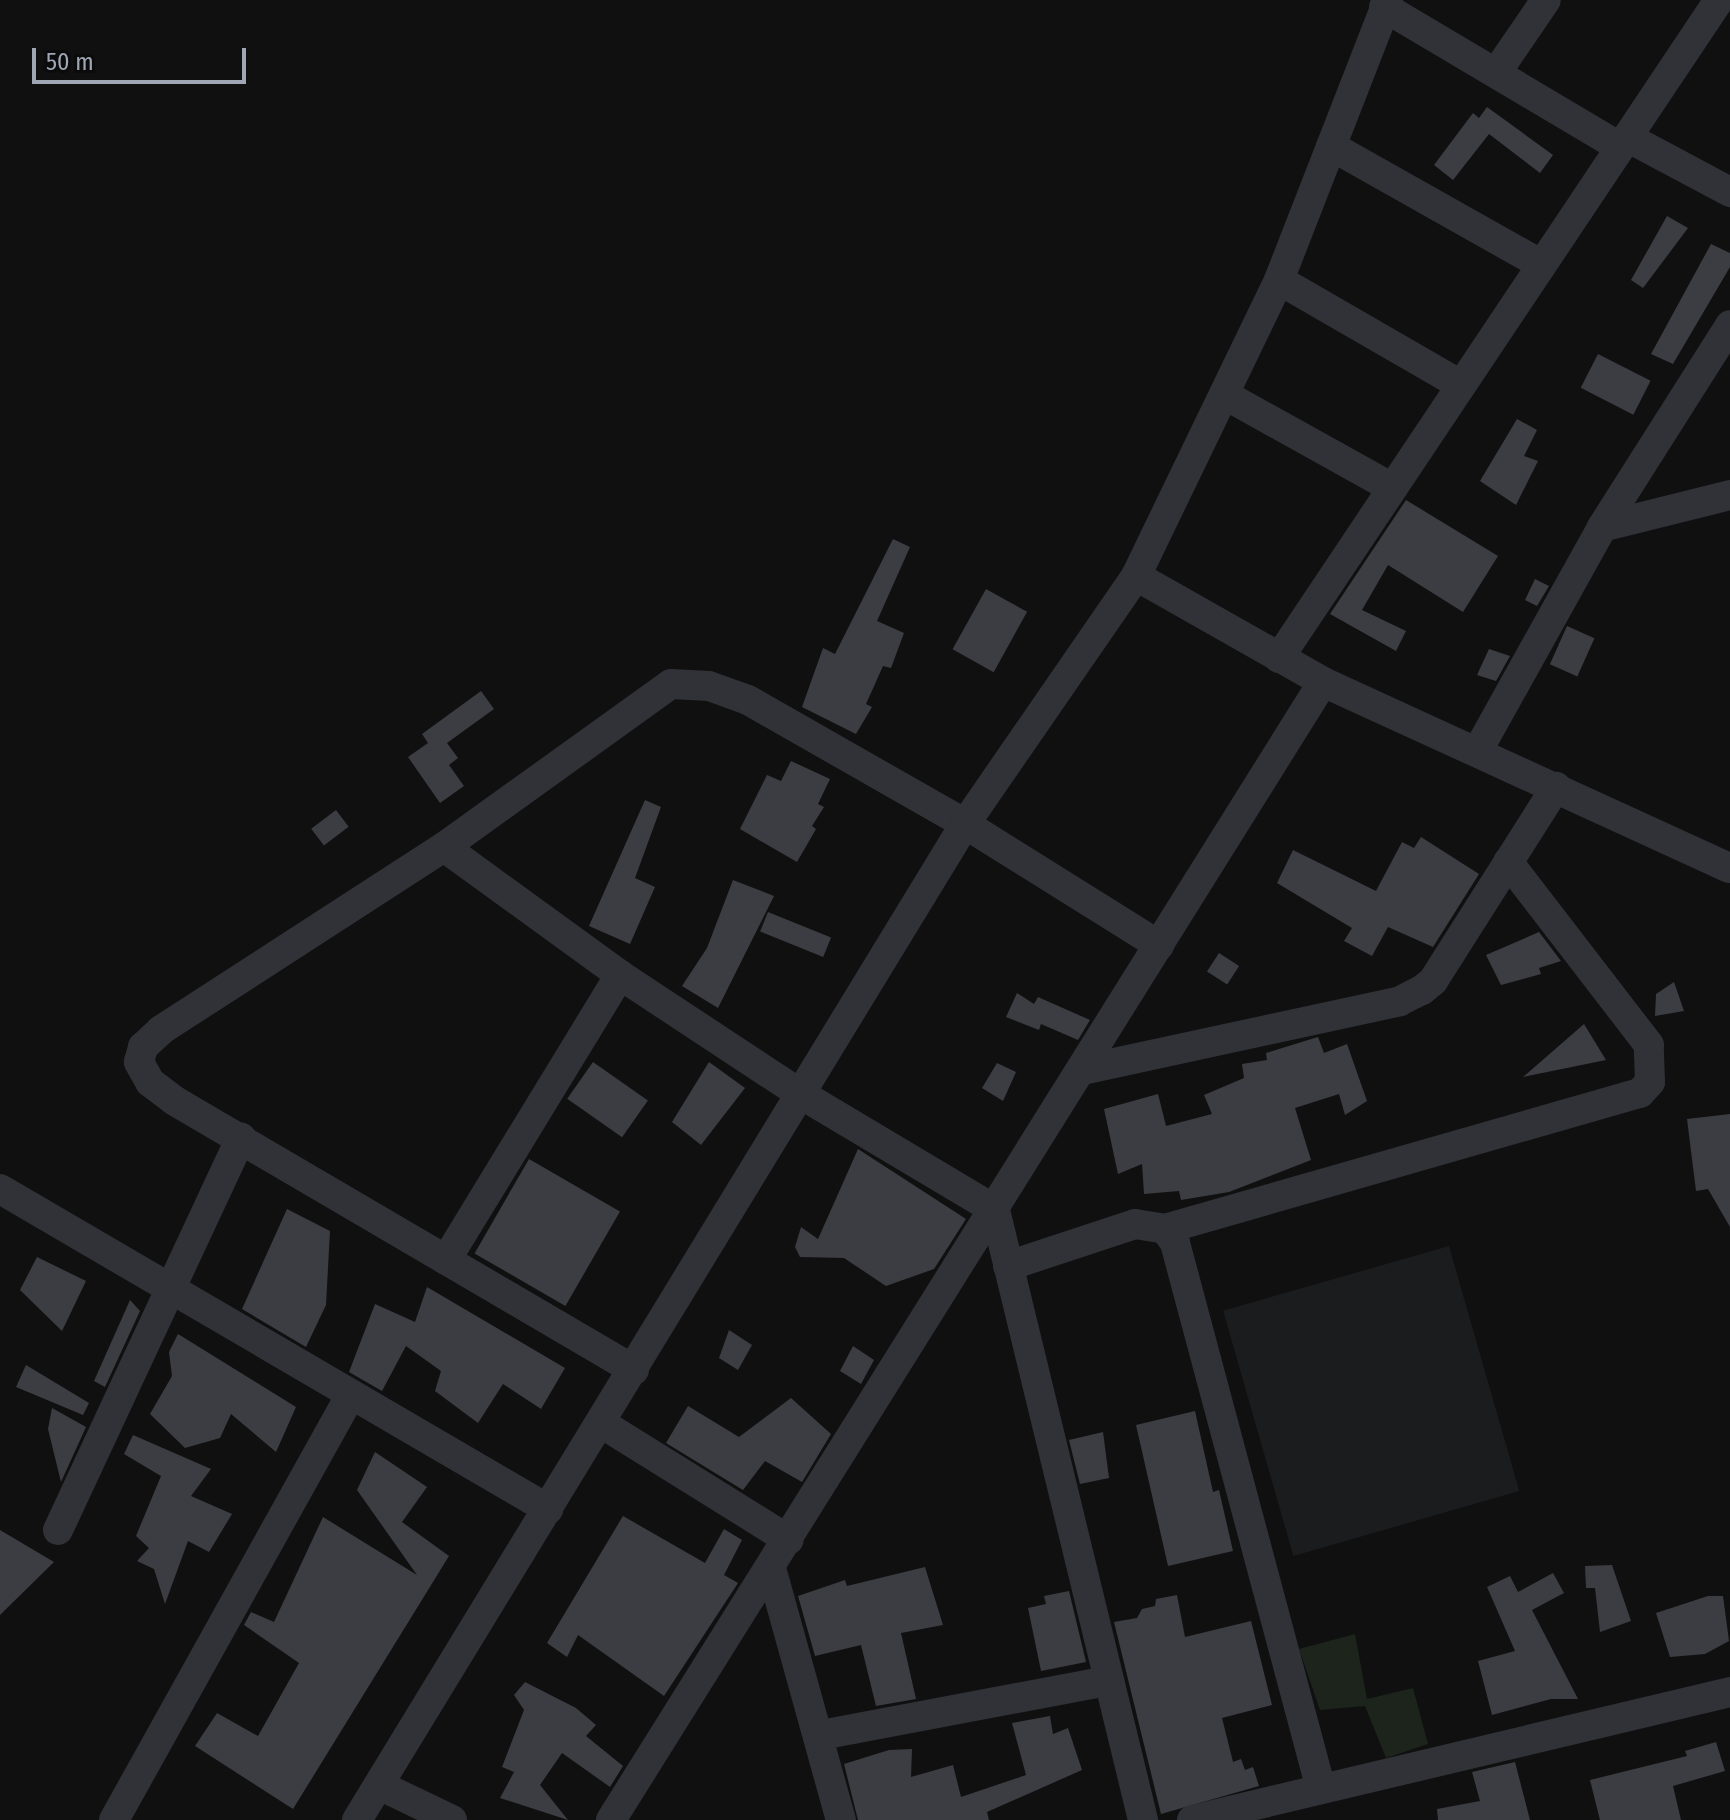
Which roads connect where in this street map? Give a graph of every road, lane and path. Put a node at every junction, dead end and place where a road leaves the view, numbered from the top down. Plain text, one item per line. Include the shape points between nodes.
1 (1546, 0) edge
2 (1719, 0) edge
3 (1386, 4) edge
4 (1496, 73) junction
5 (1624, 142) junction
6 (1331, 146) junction
7 (1730, 192) edge
8 (1542, 265) junction
9 (1279, 280) junction
10 (1730, 325) edge
11 (1461, 385) junction
12 (1227, 396) junction
13 (1392, 488) junction
14 (1730, 495) edge
15 (1602, 527) junction
16 (1136, 576) junction
17 (1279, 658) junction
18 (1323, 682) junction
19 (1477, 752) junction
20 (1556, 787) junction
21 (965, 824) junction
22 (444, 847) junction
23 (1508, 862) junction
24 (1730, 868) edge
25 (1159, 945) junction
26 (620, 975) junction
27 (1082, 1070) junction
28 (799, 1093) junction
29 (241, 1138) junction
30 (0, 1189) edge
31 (995, 1210) junction
32 (1165, 1229) junction
33 (446, 1260) junction
34 (1008, 1266) junction
35 (170, 1289) junction
36 (634, 1370) junction
37 (351, 1395) junction
38 (601, 1423) junction
39 (548, 1509) junction
40 (58, 1530) dead end
41 (789, 1540) junction
42 (771, 1568) junction
43 (1106, 1681) junction
44 (1730, 1692) edge
45 (821, 1735) junction
46 (379, 1785) junction
47 (1321, 1789) junction
48 (114, 1820) edge
49 (357, 1820) edge
50 (452, 1820) edge
51 (611, 1820) edge
52 (841, 1820) edge
53 (1143, 1820) edge
54 (1192, 1820) edge

1 - 4 street
2 - 5 street
3 - 4 street
3 - 6 street
4 - 5 street
5 - 7 street
5 - 8 street
6 - 8 street
6 - 9 street
8 - 11 street
9 - 11 street
9 - 12 street
10 - 15 street
11 - 13 street
12 - 13 street
12 - 16 street
13 - 17 street
14 - 15 street
15 - 19 street
16 - 17 street
16 - 21 street
17 - 18 street
18 - 19 street
18 - 25 street
19 - 20 street
20 - 23 street
20 - 24 street
21 - 22 street via 748,700 691,683 671,684
21 - 25 street
21 - 28 street
22 - 26 street
22 - 29 street via 161,1030 143,1047 139,1062 150,1082
23 - 27 street via 1422,990 1400,1001
23 - 32 street via 1649,1045 1650,1082 1640,1093
25 - 27 street
26 - 28 street
26 - 33 street
27 - 31 street
28 - 31 street
28 - 36 street
29 - 33 street
29 - 35 street
30 - 35 street
31 - 34 street
31 - 41 street
32 - 34 street via 1135,1224
32 - 47 street via 1175,1243
33 - 36 street
34 - 43 street
35 - 37 street
35 - 40 street
36 - 38 street
37 - 39 street
37 - 48 street
38 - 39 street
38 - 41 street
39 - 46 street
41 - 42 street
42 - 45 street
42 - 51 street
43 - 45 street
43 - 53 street
44 - 47 street
45 - 52 street
46 - 49 street
46 - 50 street
47 - 54 street

